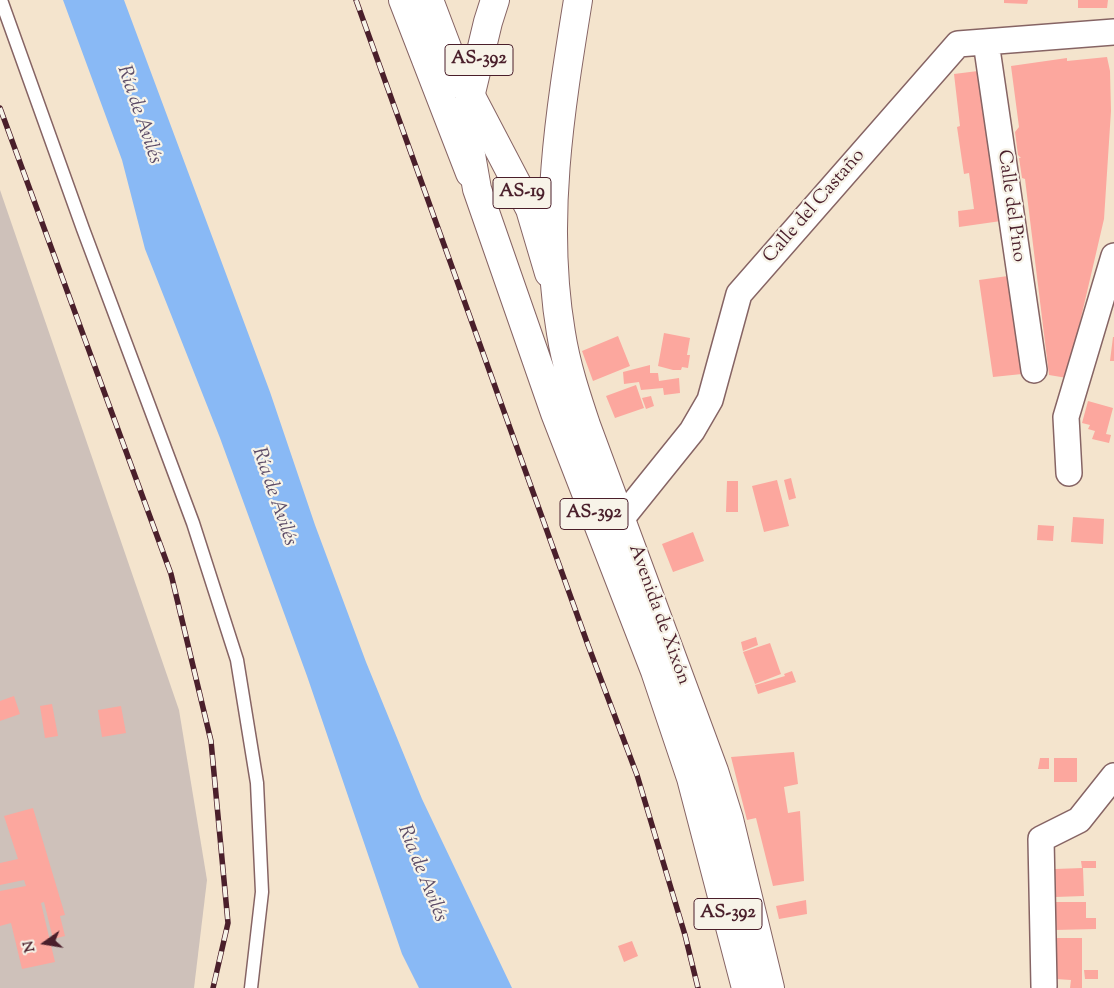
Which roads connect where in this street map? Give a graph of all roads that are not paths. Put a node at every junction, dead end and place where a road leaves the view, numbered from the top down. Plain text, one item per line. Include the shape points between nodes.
1 (1, 0) edge
2 (403, 0) edge
3 (429, 0) edge
4 (578, 0) edge
5 (491, 11) edge
6 (1114, 32) edge
7 (986, 42) junction
8 (470, 97) junction
9 (477, 189) junction
10 (1114, 256) edge
11 (556, 296) junction
12 (1034, 370) dead end
13 (1069, 472) dead end
14 (622, 518) junction
15 (1114, 776) edge
16 (1044, 986) dead end
17 (251, 988) edge
18 (746, 988) edge
19 (770, 988) edge

1 - 17 lane via 193,523 237,660 257,783 262,882
2 - 9 main road, Avenida de Xixón / AS-19
3 - 8 main road, Avenida de Xixón / AS-19
4 - 11 main road, AS-392 via 553,186 552,248
5 - 8 main road, AS-392
6 - 7 street, Calle del Castaño
7 - 12 street, Calle del Pino
7 - 14 street, Calle del Castaño via 958,44 739,294 710,400 692,431
8 - 9 main road, AS-392 via 470,149
8 - 11 main road, Avenida de Xixón / AS-19 via 530,209
9 - 18 main road, Avenida de Xixón / AS-392 via 555,412 685,760
10 - 13 street via 1066,417
11 - 14 main road, Avenida de Xixón / AS-392 via 569,372
14 - 19 main road, Avenida de Xixón / AS-392 via 714,771 729,819
15 - 16 street via 1079,820 1041,839

